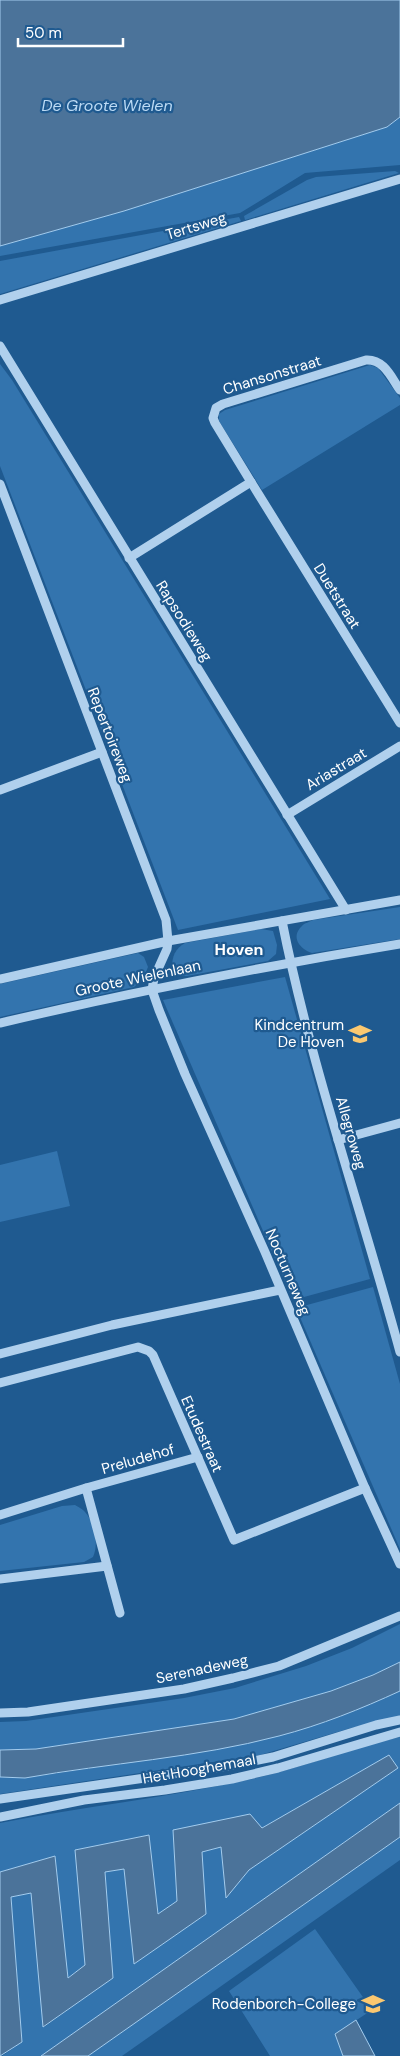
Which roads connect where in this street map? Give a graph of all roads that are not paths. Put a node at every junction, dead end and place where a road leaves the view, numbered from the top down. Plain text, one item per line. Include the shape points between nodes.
1 (400, 179) edge
2 (0, 300) edge
3 (0, 346) edge
4 (400, 390) edge
5 (251, 482) junction
6 (1, 490) edge
7 (129, 558) junction
8 (400, 724) edge
9 (400, 746) edge
10 (102, 752) junction
11 (0, 790) edge
12 (287, 815) junction
13 (400, 900) edge
14 (346, 910) junction
15 (282, 921) junction
16 (168, 942) junction
17 (400, 944) edge
18 (290, 962) junction
19 (0, 979) edge
20 (152, 990) junction
21 (0, 1023) edge
22 (400, 1123) edge
23 (338, 1140) junction
24 (280, 1290) junction
25 (400, 1352) edge
26 (0, 1354) edge
27 (0, 1383) edge
28 (198, 1457) junction
29 (86, 1488) junction
30 (365, 1488) junction
31 (0, 1515) edge
32 (400, 1564) edge
33 (108, 1566) junction
34 (0, 1579) edge
35 (120, 1613) dead end
36 (400, 1616) edge
37 (0, 1713) edge
38 (400, 1720) edge
39 (400, 1732) edge
40 (0, 1799) edge
41 (0, 1817) edge

1 - 2 street, Tertsweg
3 - 7 street, Rapsodieweg
4 - 5 street, Chansonstraat via 383,366 366,360 216,408 214,423
5 - 7 street
5 - 8 street, Duetstraat
6 - 10 street, Repertoireweg
7 - 12 street, Rapsodieweg
9 - 12 street, Ariastraat
10 - 11 street
10 - 16 street, Repertoireweg via 166,920
12 - 14 street, Rapsodieweg
13 - 14 street, Groote Wielenlaan
14 - 15 street, Groote Wielenlaan
15 - 16 street, Groote Wielenlaan
15 - 18 street, Allegroweg
16 - 19 street, Groote Wielenlaan
16 - 20 street, Repertoireweg
17 - 18 street, Groote Wielenlaan
18 - 20 street, Groote Wielenlaan
18 - 23 street, Allegroweg
20 - 21 street, Groote Wielenlaan
20 - 24 street, Nocturneweg via 185,1074
22 - 23 street
23 - 25 street, Allegroweg
24 - 26 street via 112,1325
24 - 30 street, Nocturneweg
27 - 28 street, Etudestraat via 144,1348 153,1355
28 - 29 street, Preludehof
28 - 30 street, Etudestraat via 234,1540
29 - 31 street, Preludehof
29 - 33 street, Preludehof
30 - 32 street, Nocturneweg
33 - 34 street
33 - 35 street, Preludehof
36 - 37 street, Serenadeweg via 279,1666 233,1678 28,1712
38 - 40 street, Het Hooghemaal via 376,1724 273,1757 228,1766
39 - 41 street, Het Hooghemaal via 232,1779 84,1800

